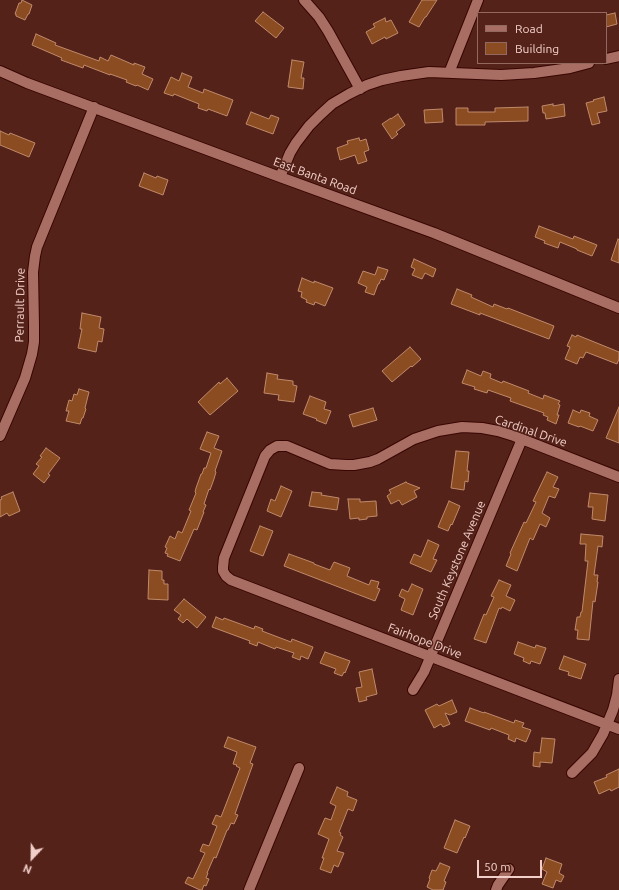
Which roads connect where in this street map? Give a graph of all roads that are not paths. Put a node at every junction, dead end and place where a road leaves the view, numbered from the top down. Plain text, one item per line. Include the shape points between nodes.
1 (304, 0) edge
2 (478, 0) edge
3 (619, 56) edge
4 (607, 59) edge
5 (585, 64) edge
6 (0, 71) edge
7 (449, 73) junction
8 (360, 89) junction
9 (94, 107) junction
10 (280, 177) junction
11 (619, 308) edge
12 (0, 436) edge
13 (522, 439) junction
14 (619, 477) edge
15 (225, 574) joint
16 (430, 657) junction
17 (619, 680) edge
18 (414, 690) dead end
19 (607, 725) junction
20 (619, 729) edge
21 (299, 768) dead end
22 (572, 773) dead end
23 (509, 869) dead end
24 (249, 890) edge
25 (496, 890) edge

1 - 8 street via 328,31
2 - 7 street
3 - 4 street
5 - 7 street via 534,73
6 - 9 street, East Banta Road
7 - 8 street via 429,72 401,76
8 - 10 street via 332,104 309,126 290,153
9 - 10 street, East Banta Road
9 - 12 street, Perrault Drive via 36,252 33,272 32,354 25,378
10 - 11 street, East Banta Road via 434,234
13 - 14 street, Cardinal Drive
13 - 15 street, Cardinal Drive via 482,428 462,427 414,439 370,462 354,465 330,464 287,446 275,447 265,456 224,558
13 - 16 street, South Keystone Avenue
15 - 16 street, Fairhope Drive via 230,580
16 - 18 street, South Keystone Avenue
16 - 19 street, Fairhope Drive
17 - 19 street
19 - 20 street, Fairhope Drive
19 - 22 street via 594,750
21 - 24 street
23 - 25 street

